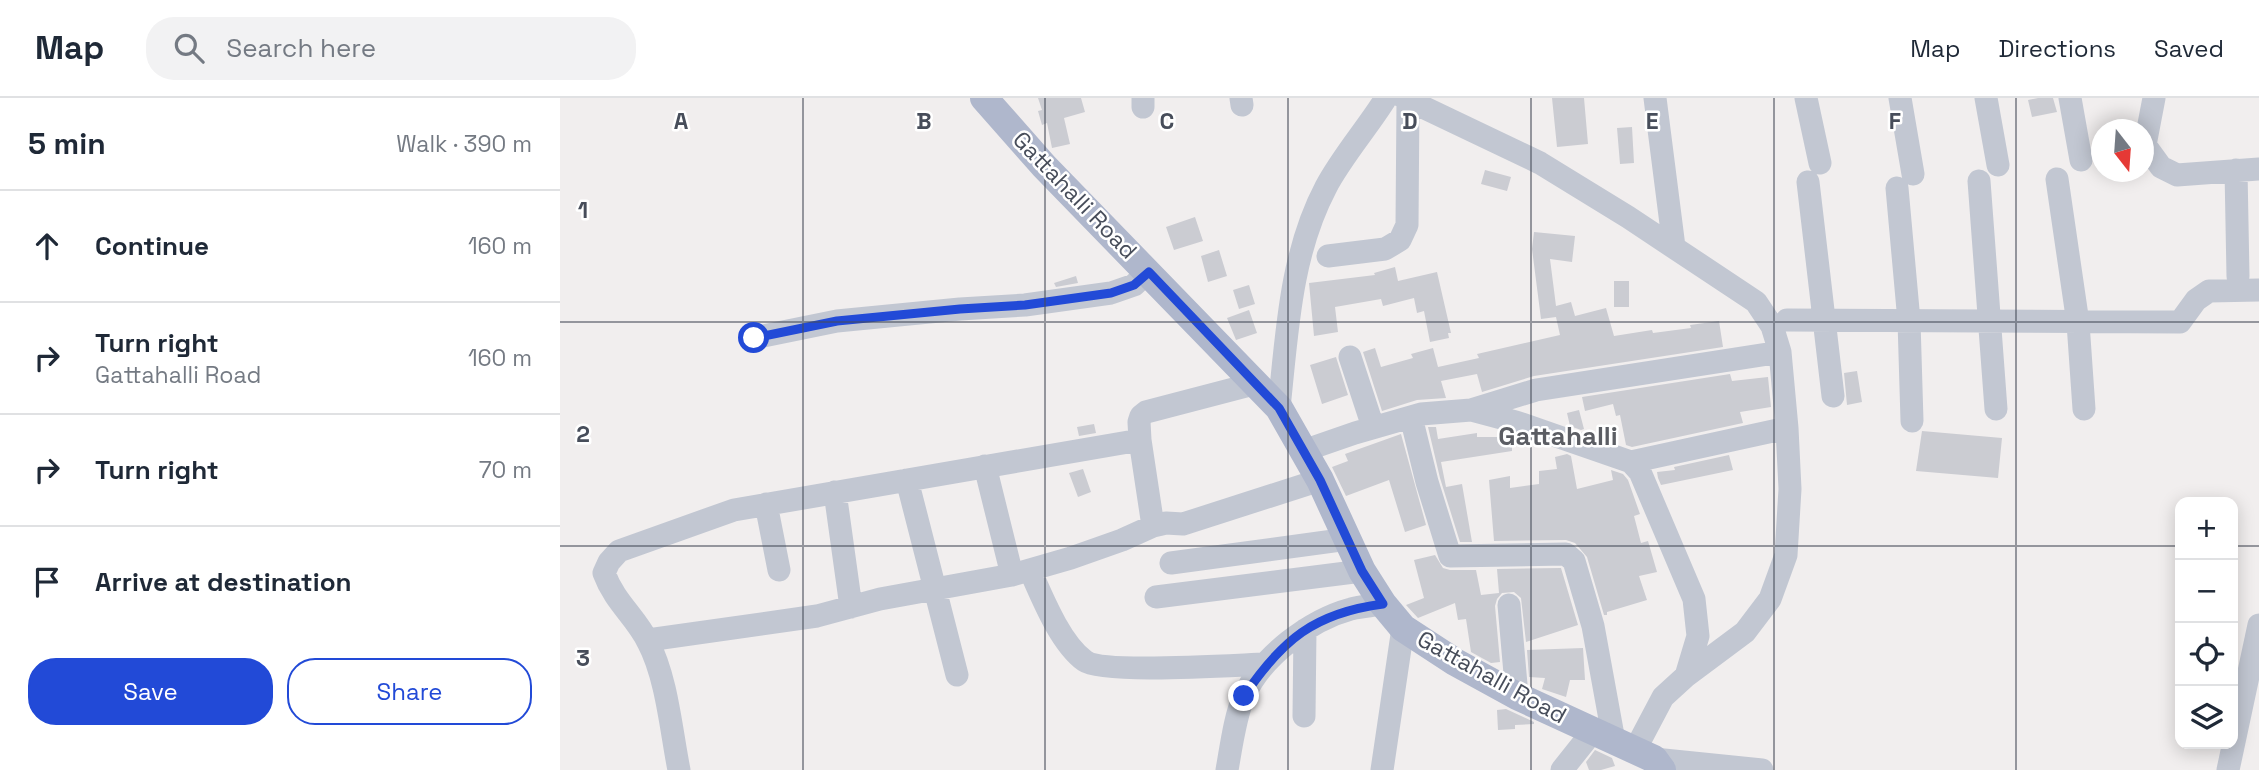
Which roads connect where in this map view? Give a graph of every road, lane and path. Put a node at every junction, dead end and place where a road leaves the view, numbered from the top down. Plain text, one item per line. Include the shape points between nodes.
1 (985, 98) edge
2 (1655, 98) edge
3 (1806, 98) edge
4 (1900, 98) edge
5 (1986, 98) edge
6 (2070, 98) edge
7 (2154, 98) edge
8 (1399, 99) edge
9 (2081, 160) dead end
10 (1998, 165) dead end
11 (2248, 169) edge
12 (2057, 179) dead end
13 (1979, 181) dead end
14 (1674, 247) junction
15 (1328, 256) dead end
16 (1149, 272) junction
17 (2238, 276) dead end
18 (2259, 290) edge
19 (1787, 320) dead end
20 (1824, 320) junction
21 (1909, 321) junction
22 (1990, 322) junction
23 (2078, 323) junction
24 (754, 338) dead end
25 (1780, 352) junction
26 (1350, 357) dead end
27 (1257, 383) junction
28 (1833, 396) dead end
29 (1279, 408) junction
30 (1996, 409) dead end
31 (2084, 409) dead end
32 (1471, 410) junction
33 (1410, 417) junction
34 (1912, 421) dead end
35 (1373, 428) junction
36 (1787, 428) junction
37 (1140, 440) junction
38 (1303, 451) junction
39 (1631, 462) junction
40 (985, 466) junction
41 (907, 480) junction
42 (1320, 480) junction
43 (835, 492) junction
44 (765, 504) junction
45 (1153, 526) junction
46 (1348, 539) junction
47 (1171, 564) dead end
48 (779, 570) dead end
49 (1362, 571) junction
50 (1021, 572) junction
51 (934, 590) junction
52 (1156, 597) dead end
53 (1383, 604) junction
54 (1509, 605) dead end
55 (851, 607) junction
56 (2259, 625) edge
57 (1403, 628) junction
58 (1305, 630) junction
59 (648, 640) junction
60 (1265, 664) junction
61 (957, 675) dead end
62 (1686, 676) junction
63 (1517, 696) junction
64 (1304, 716) dead end
65 (1632, 750) edge
66 (678, 770) edge
67 (1227, 770) edge
68 (1382, 770) edge
69 (1562, 770) edge
70 (1762, 770) edge
71 (2228, 770) edge

1 - 16 main road, Gattahalli Road via 1044,166
2 - 14 street
3 - 20 street
4 - 21 street
5 - 10 street
6 - 9 street
7 - 11 street via 2145,145 2161,167 2177,175
8 - 14 street via 1539,163
8 - 15 street via 1407,225 1400,240 1385,248
8 - 29 street via 1326,187 1305,241 1291,300
11 - 17 street
12 - 23 street
13 - 22 street
14 - 25 street via 1756,302 1772,326
16 - 24 street via 1134,285 1111,293 837,321
16 - 27 main road, Gattahalli Road
18 - 23 street via 2209,291 2196,299 2180,322
19 - 20 street
20 - 21 street
20 - 28 street
21 - 22 street
21 - 34 street
22 - 23 street
22 - 30 street
23 - 31 street
25 - 32 street via 1536,390
25 - 36 street
26 - 35 street
27 - 29 main road, Gattahalli Road
27 - 37 street via 1146,412 1140,416
29 - 38 main road, Gattahalli Road
32 - 33 street
32 - 39 street
33 - 35 street
33 - 65 street via 1450,556 1566,554 1574,561
35 - 38 street
36 - 39 street
36 - 62 street via 1787,555 1770,599 1745,632
37 - 40 street
37 - 45 street
38 - 42 main road, Gattahalli Road
39 - 62 street via 1640,472 1694,600 1698,636
40 - 41 street
40 - 50 street
41 - 43 street
41 - 51 street
42 - 45 street via 1183,524
42 - 46 main road, Gattahalli Road
43 - 44 street
43 - 55 street
44 - 48 street
44 - 59 street via 734,510 619,551 609,562 604,573 609,588
45 - 50 street
46 - 47 street
46 - 49 main road, Gattahalli Road
49 - 52 street
49 - 53 main road, Gattahalli Road
50 - 51 street
50 - 60 street via 1071,647 1087,663 1131,668
51 - 55 street
51 - 61 street
53 - 57 main road, Gattahalli Road
53 - 58 street via 1353,608
54 - 63 street
55 - 59 street
56 - 71 street
57 - 63 main road, Gattahalli Road
57 - 68 street
58 - 60 street
58 - 64 street
59 - 66 street via 659,670
60 - 67 street via 1244,696
62 - 65 street via 1662,698
63 - 65 main road, Gattahalli Road
65 - 69 street
65 - 70 street

